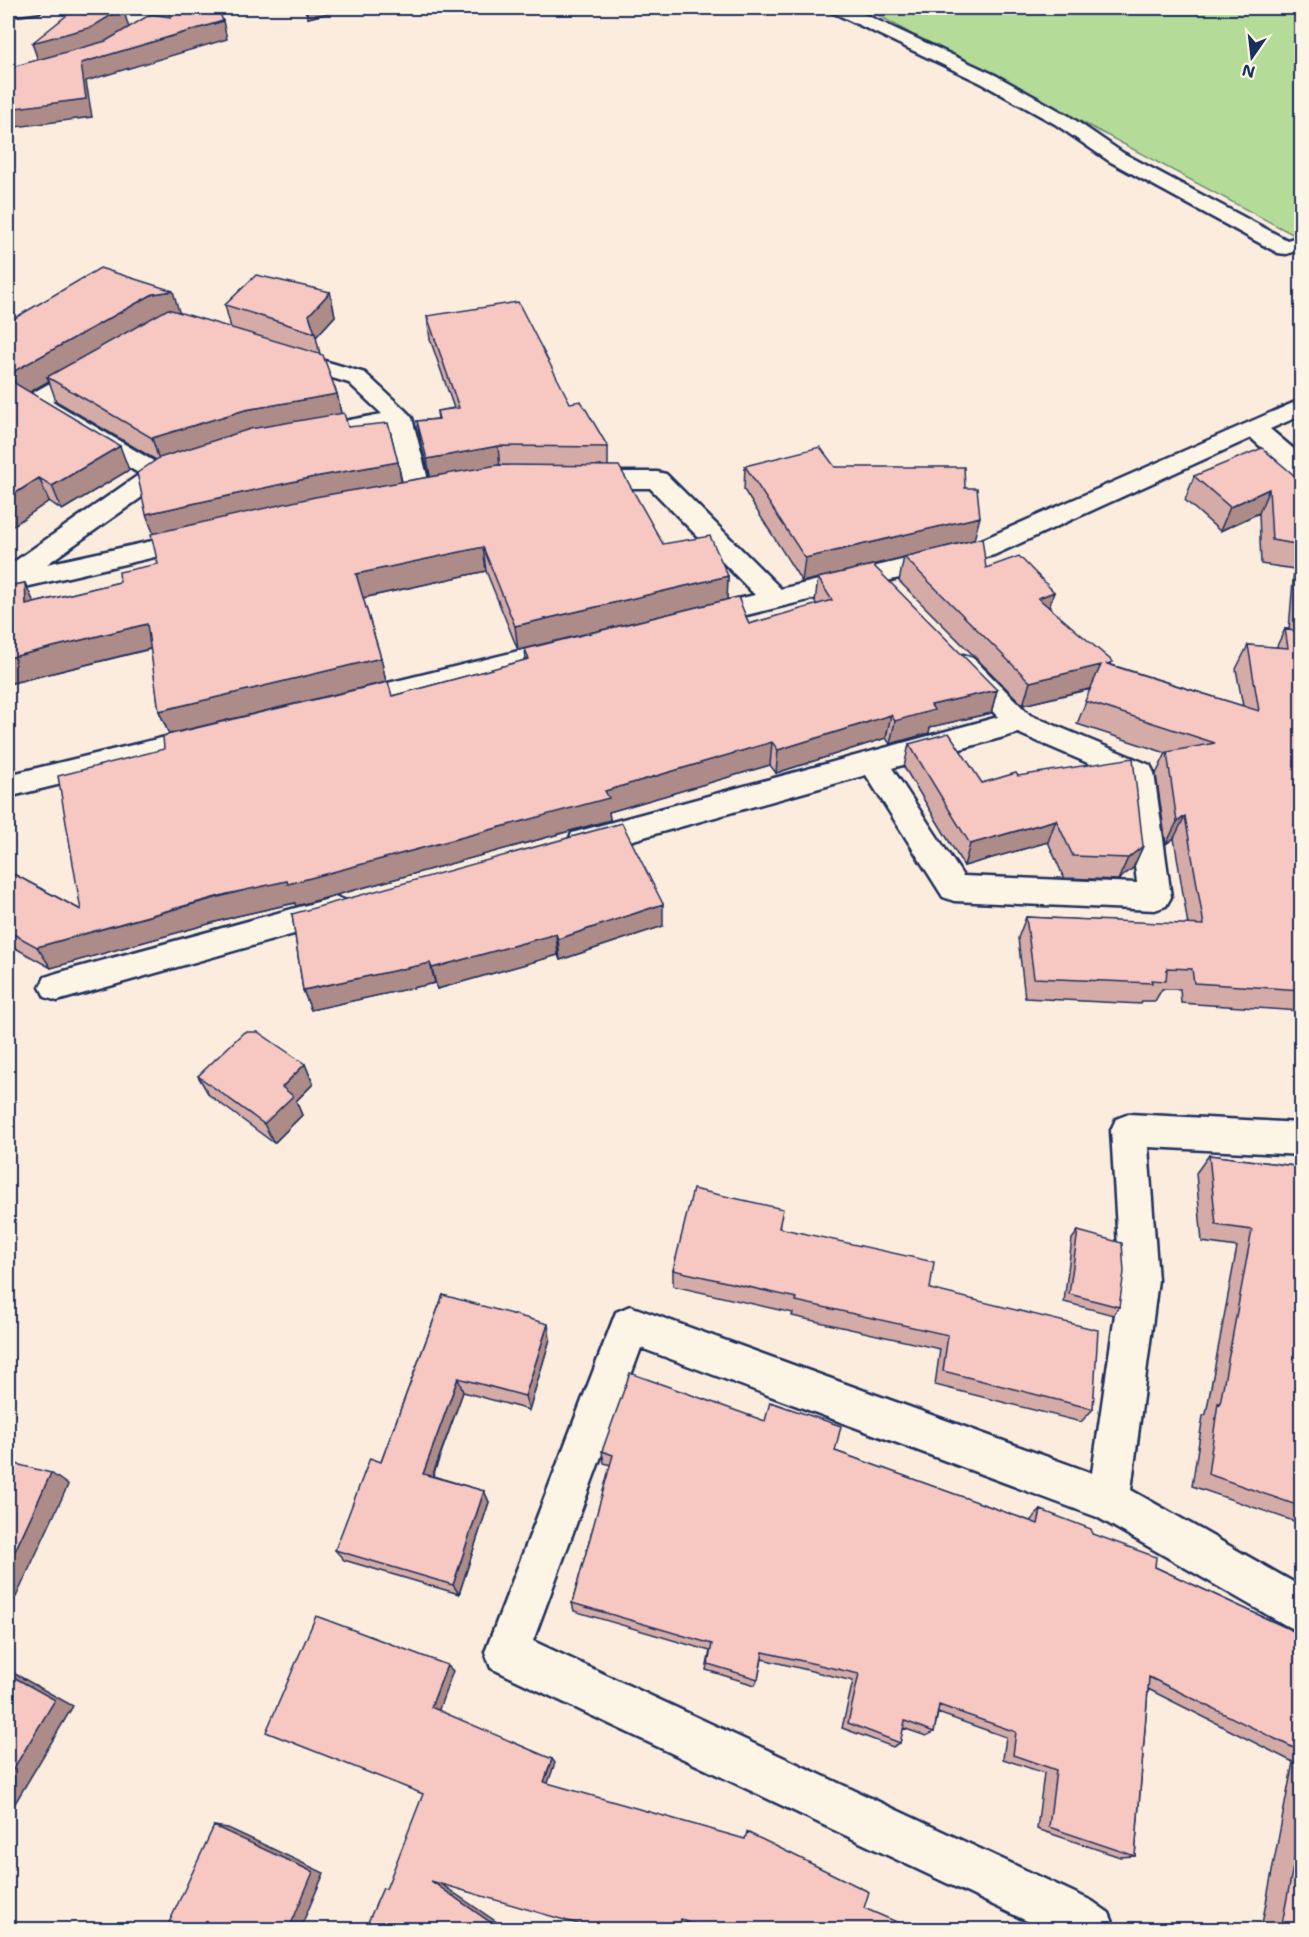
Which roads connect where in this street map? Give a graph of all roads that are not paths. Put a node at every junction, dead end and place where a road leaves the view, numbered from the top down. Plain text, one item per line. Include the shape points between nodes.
1 (33, 8) edge
2 (838, 8) edge
3 (8, 11) edge
4 (1302, 242) edge
5 (260, 348) edge
6 (108, 360) edge
7 (1302, 406) edge
8 (400, 418) junction
9 (1254, 428) junction
10 (286, 438) edge
11 (199, 461) edge
12 (1302, 470) edge
13 (157, 474) junction
14 (556, 479) edge
15 (420, 494) edge
16 (216, 535) edge
17 (876, 576) junction
18 (8, 581) edge
19 (775, 599) junction
20 (900, 600) edge
21 (670, 624) edge
22 (589, 644) edge
23 (948, 649) edge
24 (321, 710) edge
25 (1020, 722) junction
26 (228, 732) edge
27 (873, 762) junction
28 (8, 786) edge
29 (551, 851) edge
30 (367, 901) edge
31 (57, 987) dead end
32 (1302, 1139) edge
33 (1109, 1500) junction
34 (1302, 1611) edge
35 (1092, 1929) edge

1 - 3 street
2 - 4 street via 988,79 1062,120 1116,157 1286,248
5 - 8 street via 357,378
6 - 13 street via 35,401
7 - 9 street
8 - 10 street
8 - 15 street
9 - 12 street
9 - 17 street via 985,549
11 - 13 street
13 - 18 street
14 - 19 street via 657,480
16 - 18 street
17 - 19 street
17 - 20 street
19 - 21 street
22 - 24 street
23 - 25 street
25 - 27 street
25 - 27 street via 1138,773 1155,897 954,888
26 - 28 street
27 - 29 street
30 - 31 street
32 - 33 street via 1129,1130 1139,1280
33 - 34 street
33 - 35 street via 630,1325 507,1652

